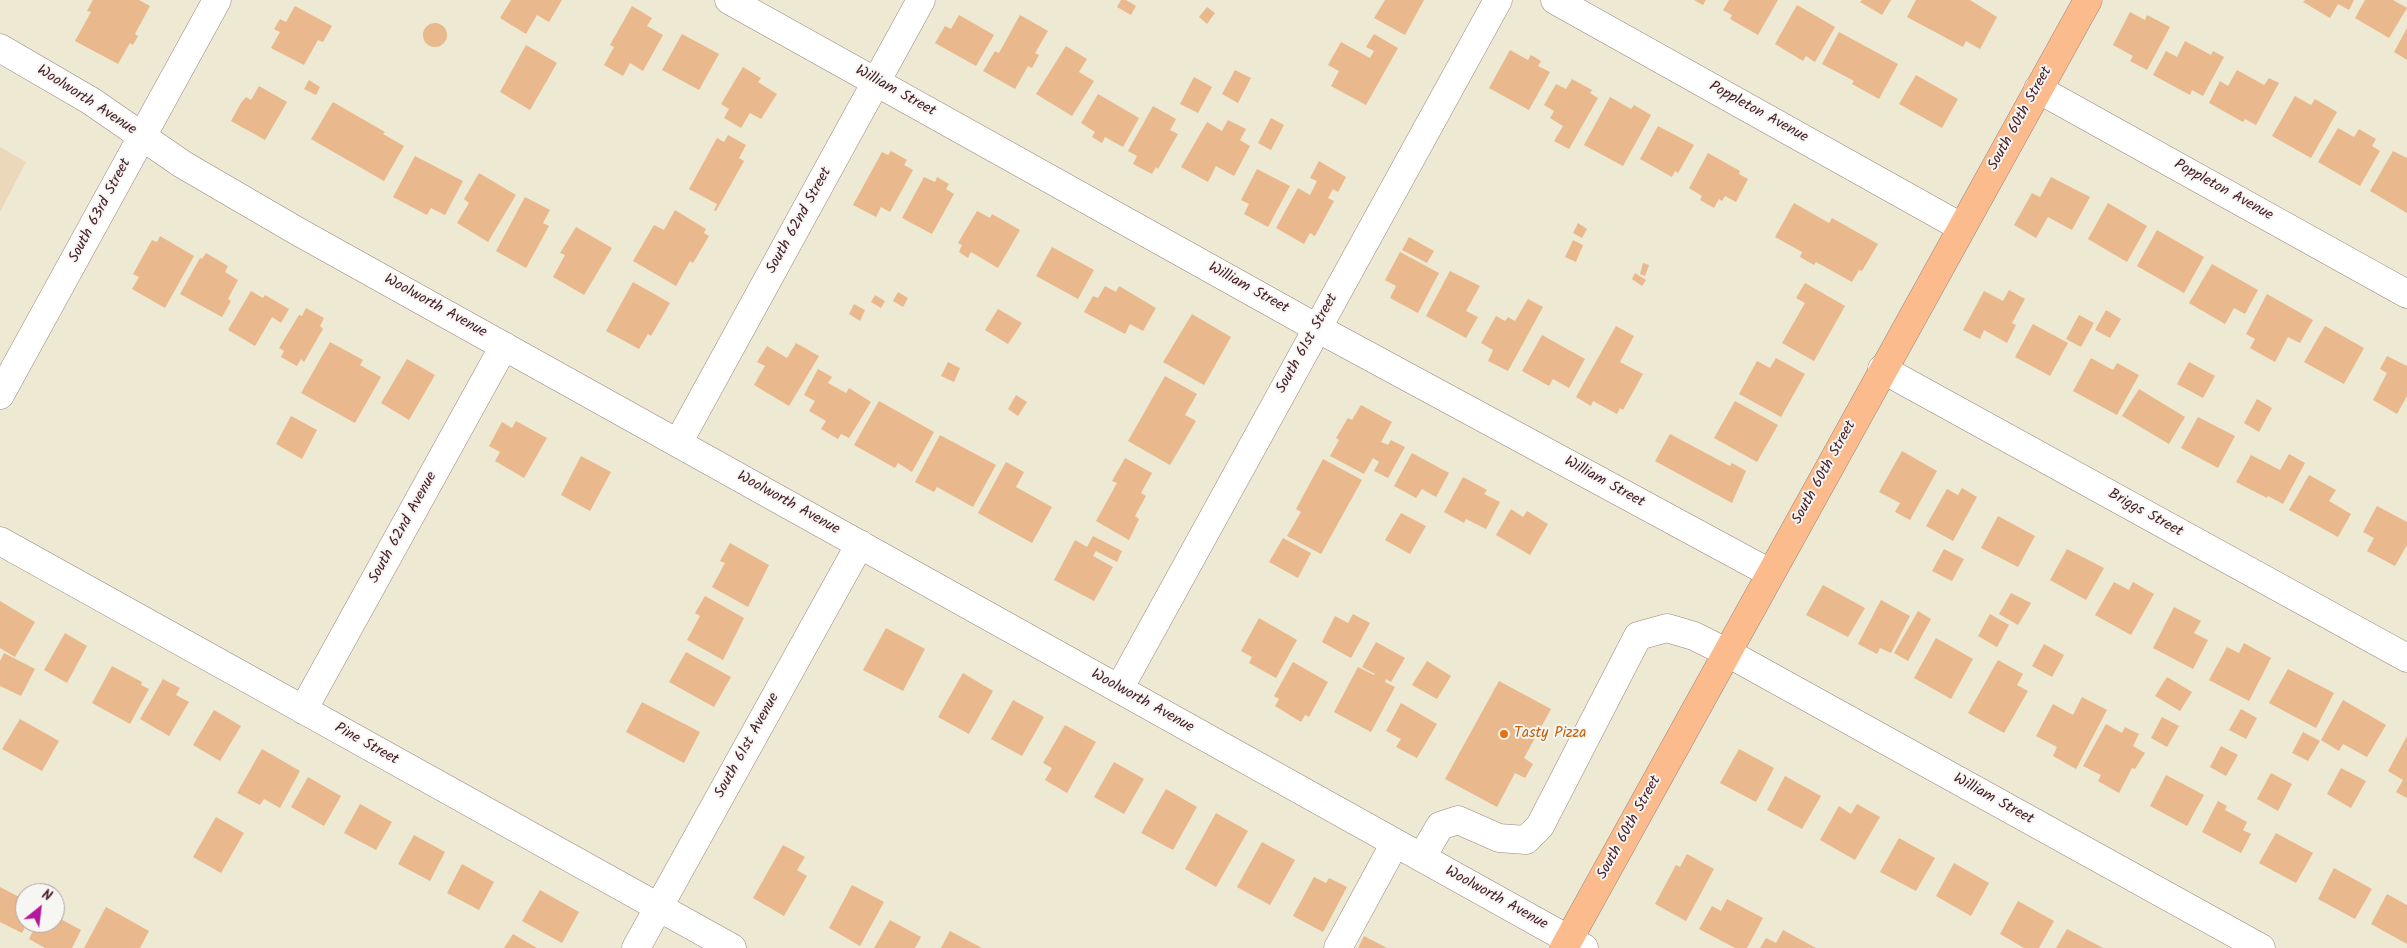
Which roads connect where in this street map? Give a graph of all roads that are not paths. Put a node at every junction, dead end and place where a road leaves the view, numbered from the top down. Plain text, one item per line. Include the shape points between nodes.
1 (216, 0) edge
2 (729, 0) edge
3 (921, 0) edge
4 (1498, 0) edge
5 (1555, 0) edge
6 (2088, 0) edge
7 (0, 48) edge
8 (876, 82) junction
9 (2038, 89) junction
10 (141, 137) junction
11 (1961, 227) junction
12 (2407, 294) edge
13 (1317, 328) junction
14 (504, 346) junction
15 (1882, 369) junction
16 (0, 395) edge
17 (678, 443) junction
18 (0, 541) edge
19 (860, 544) junction
20 (1770, 574) junction
21 (1726, 652) junction
22 (2407, 658) edge
23 (1119, 689) junction
24 (303, 710) junction
25 (1395, 843) junction
26 (1422, 857) junction
27 (659, 907) junction
28 (1573, 945) edge
29 (636, 948) edge
30 (732, 948) edge
31 (1338, 948) edge
32 (2261, 948) edge

1 - 10 street, South 63rd Street
2 - 8 street, William Street
3 - 8 street, South 62nd Street
4 - 13 street, South 61st Street
5 - 11 street, Poppleton Avenue
6 - 9 main road, South 60th Street
7 - 10 street, Woolworth Avenue via 84,96
8 - 13 street, William Street
8 - 17 street, South 62nd Street
9 - 11 main road, South 60th Street
9 - 12 street, Poppleton Avenue
10 - 14 street, Woolworth Avenue via 297,231
10 - 16 street, South 63rd Street
11 - 15 main road, South 60th Street
13 - 20 street, William Street
13 - 23 street, South 61st Street
14 - 17 street, Woolworth Avenue
14 - 24 street, South 62nd Avenue
15 - 20 main road, South 60th Street
15 - 22 street, Briggs Street
17 - 19 street, Woolworth Avenue
18 - 24 street, Pine Street
19 - 23 street, Woolworth Avenue
19 - 27 street, South 61st Avenue
20 - 21 main road, South 60th Street
21 - 26 street, William Street via 1694,636 1667,628 1638,636 1540,826 1526,840 1499,838 1458,820 1440,826
21 - 28 main road, South 60th Street
21 - 32 street, William Street
23 - 25 street, Woolworth Avenue
24 - 27 street, Pine Street
25 - 26 street, Woolworth Avenue
25 - 31 street
26 - 28 street, Woolworth Avenue
27 - 29 street, South 61st Avenue
27 - 30 street, Pine Street

